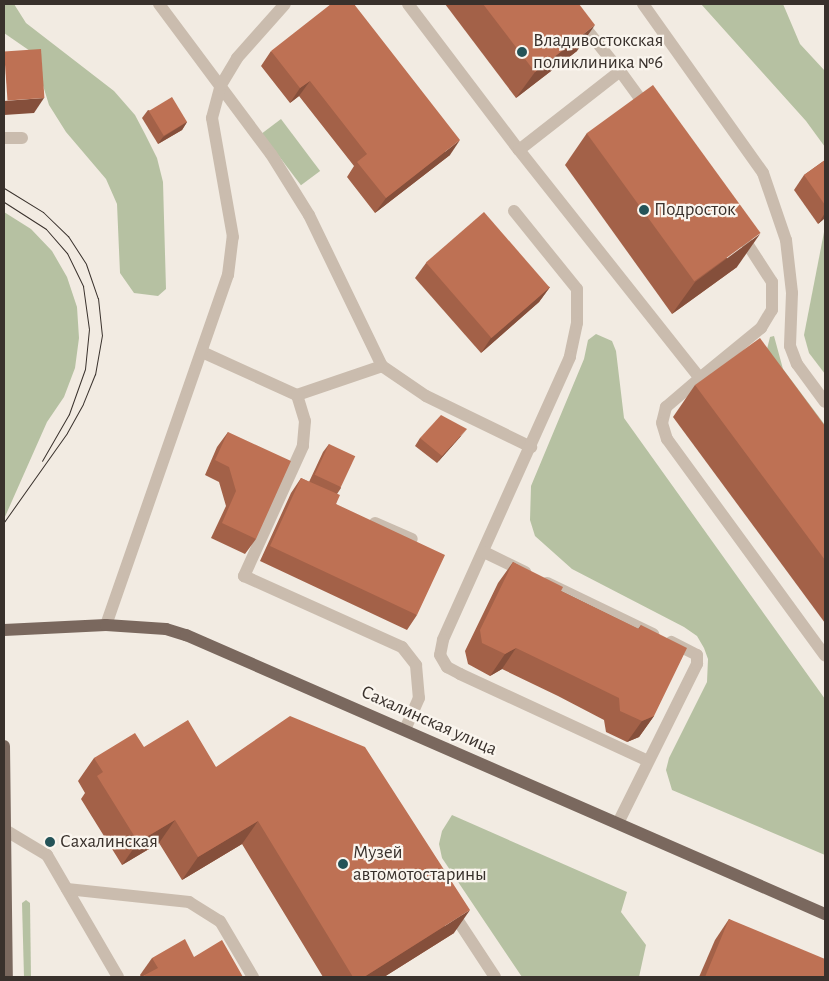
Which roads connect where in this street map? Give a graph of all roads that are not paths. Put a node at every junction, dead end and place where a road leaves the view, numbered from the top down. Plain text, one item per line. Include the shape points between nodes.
1 (159, 4) edge
2 (285, 4) edge
3 (408, 4) edge
4 (566, 4) edge
5 (643, 4) edge
6 (620, 71) junction
7 (220, 85) junction
8 (655, 118) edge
9 (4, 138) edge
10 (22, 138) dead end
11 (519, 150) junction
12 (514, 212) dead end
13 (730, 219) edge
14 (202, 352) junction
15 (382, 366) junction
16 (700, 378) junction
17 (297, 395) junction
18 (825, 402) edge
19 (531, 446) junction
20 (364, 517) edge
21 (412, 539) edge
22 (484, 552) junction
23 (106, 625) junction
24 (4, 630) edge
25 (825, 656) edge
26 (405, 730) junction
27 (4, 746) edge
28 (648, 762) junction
29 (618, 823) junction
30 (5, 830) junction
31 (67, 890) junction
32 (446, 902) edge
33 (825, 914) edge
34 (7, 977) edge
35 (118, 977) edge
36 (252, 977) edge
37 (494, 977) edge

1 - 7 lane
2 - 7 lane via 238,58
3 - 11 lane
4 - 6 lane
5 - 18 lane via 763,173 786,240 792,294 790,346 797,364
6 - 8 lane
6 - 11 lane
7 - 14 lane via 212,118 233,237 228,275
7 - 15 lane via 271,154 309,215
9 - 10 lane
11 - 16 lane
12 - 19 lane via 577,289 577,323 570,357
13 - 16 lane via 772,282 772,310 761,328
14 - 17 lane
14 - 23 lane
15 - 17 lane
15 - 19 lane via 426,396
16 - 25 lane via 666,408 662,423 667,439
17 - 26 lane via 305,421 303,446 291,484 244,576 402,647 416,665 419,698
19 - 22 lane
20 - 21 lane
22 - 28 lane via 442,640 440,655 447,667
22 - 28 lane via 697,655 698,664
23 - 24 main road, Сахалинская улица
23 - 26 main road, Сахалинская улица via 166,629 186,635
26 - 29 main road, Сахалинская улица
27 - 30 main road
28 - 29 lane
29 - 33 main road, Сахалинская улица
30 - 31 lane via 47,855
30 - 34 main road
31 - 35 lane
31 - 36 lane via 189,902 220,921
32 - 37 lane

